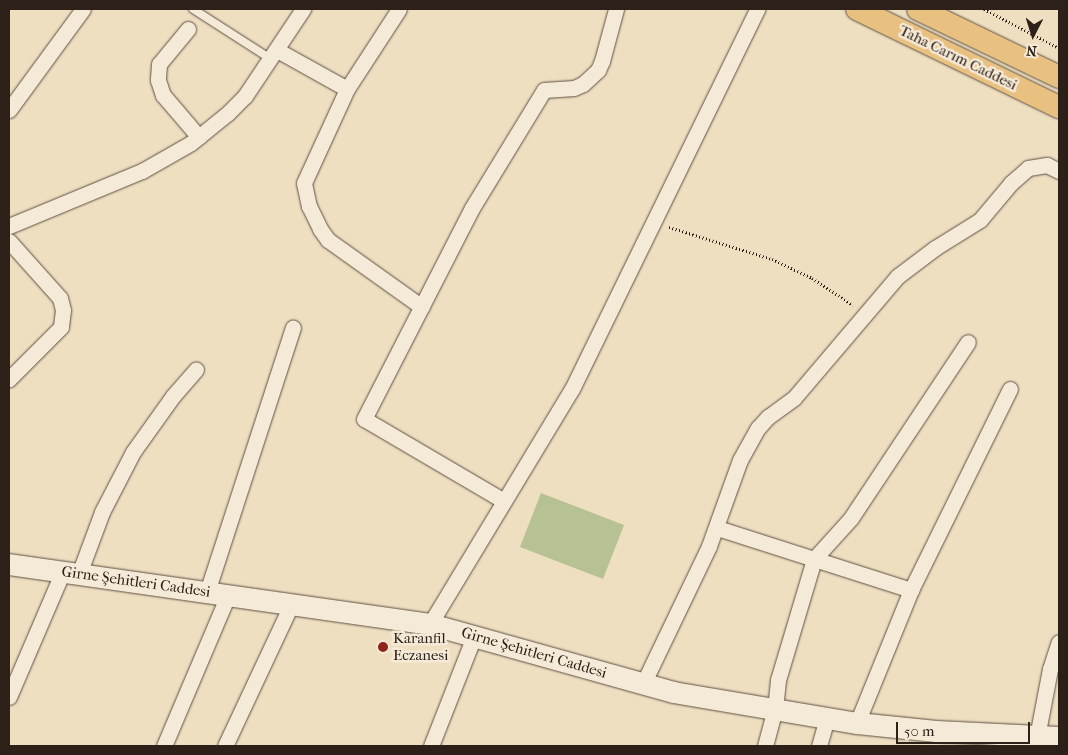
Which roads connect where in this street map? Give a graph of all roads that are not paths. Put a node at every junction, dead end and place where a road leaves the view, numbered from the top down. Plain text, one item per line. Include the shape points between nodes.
1 (82, 9) edge
2 (193, 9) edge
3 (303, 9) edge
4 (399, 9) edge
5 (616, 9) edge
6 (757, 9) edge
7 (857, 9) edge
8 (918, 9) edge
9 (188, 29) dead end
10 (274, 54) junction
11 (1059, 77) edge
12 (347, 89) junction
13 (1059, 107) edge
14 (9, 110) edge
15 (199, 137) junction
16 (1059, 171) edge
17 (9, 226) edge
18 (9, 242) edge
19 (422, 307) junction
20 (293, 328) dead end
21 (968, 342) dead end
22 (196, 370) dead end
23 (9, 379) edge
24 (1010, 389) dead end
25 (504, 500) junction
26 (717, 528) junction
27 (814, 559) junction
28 (9, 564) edge
29 (71, 573) junction
30 (911, 590) junction
31 (206, 592) junction
32 (228, 595) junction
33 (292, 603) junction
34 (430, 624) junction
35 (474, 636) junction
36 (1059, 642) edge
37 (643, 684) junction
38 (9, 697) edge
39 (775, 709) junction
40 (827, 718) junction
41 (856, 723) junction
42 (1037, 737) junction
43 (1059, 737) edge
44 (164, 746) edge
45 (225, 746) edge
46 (431, 746) edge
47 (765, 746) edge
48 (819, 746) edge

1 - 14 street
2 - 10 lane
3 - 10 street
4 - 12 street
5 - 19 street via 598,70 574,88 544,90 472,208
6 - 25 street via 572,389
7 - 13 main road, Taha Carım Caddesi
8 - 11 main road, Taha Carım Caddesi
9 - 15 street via 160,64 158,80 163,95
10 - 12 street
10 - 15 street via 244,96
12 - 19 street via 304,183 309,206 328,240
15 - 17 street via 142,171
16 - 26 street via 1040,165 1023,172 980,220 898,276 794,398 758,428 740,460
18 - 23 street via 60,298 63,310 60,327
19 - 25 street via 364,419
20 - 31 street
21 - 27 street via 851,518
22 - 29 street via 133,452
24 - 30 street
25 - 34 street
26 - 27 street
26 - 37 street
27 - 30 street
27 - 39 street via 778,680
28 - 29 street, Girne Şehitleri Caddesi
29 - 31 street, Girne Şehitleri Caddesi
29 - 38 street
30 - 41 street
31 - 32 street, Girne Şehitleri Caddesi
32 - 33 street, Girne Şehitleri Caddesi
32 - 44 street
33 - 34 street, Girne Şehitleri Caddesi
33 - 45 street
34 - 35 street, Girne Şehitleri Caddesi
35 - 37 street, Girne Şehitleri Caddesi
35 - 46 street
36 - 42 street via 1050,669
37 - 39 street, Girne Şehitleri Caddesi
39 - 40 street, Girne Şehitleri Caddesi
39 - 47 street
40 - 41 street, Girne Şehitleri Caddesi
40 - 48 street
41 - 42 street, Girne Şehitleri Caddesi
42 - 43 street, Girne Şehitleri Caddesi

